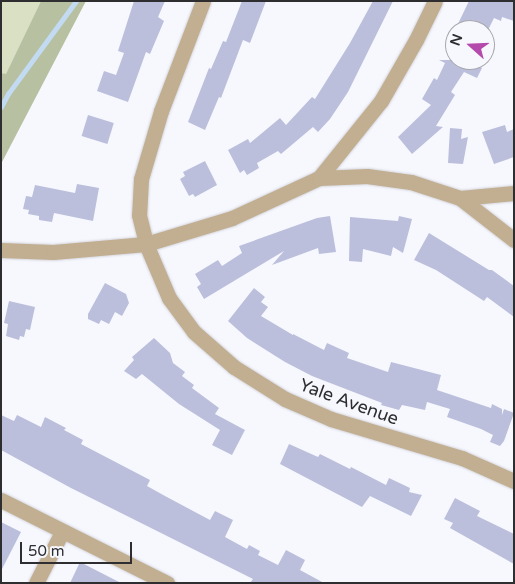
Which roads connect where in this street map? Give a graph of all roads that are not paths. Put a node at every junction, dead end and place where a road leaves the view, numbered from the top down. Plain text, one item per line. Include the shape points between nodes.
1 (203, 1) edge
2 (435, 1) edge
3 (319, 178) junction
4 (514, 193) edge
5 (460, 198) junction
6 (514, 240) edge
7 (146, 244) junction
8 (1, 250) edge
9 (514, 481) edge
10 (1, 500) edge
11 (62, 532) junction
12 (36, 583) edge
13 (166, 583) edge

1 - 7 street, Yale Avenue via 161,111 140,179 138,215
2 - 3 street via 381,101
3 - 5 street via 376,177 412,182
3 - 7 street via 232,218
4 - 5 street
5 - 6 street
7 - 8 street via 53,252
7 - 9 street, Yale Avenue via 169,298 194,332 234,367 285,399 331,419 462,458
10 - 11 street
11 - 12 street
11 - 13 street

